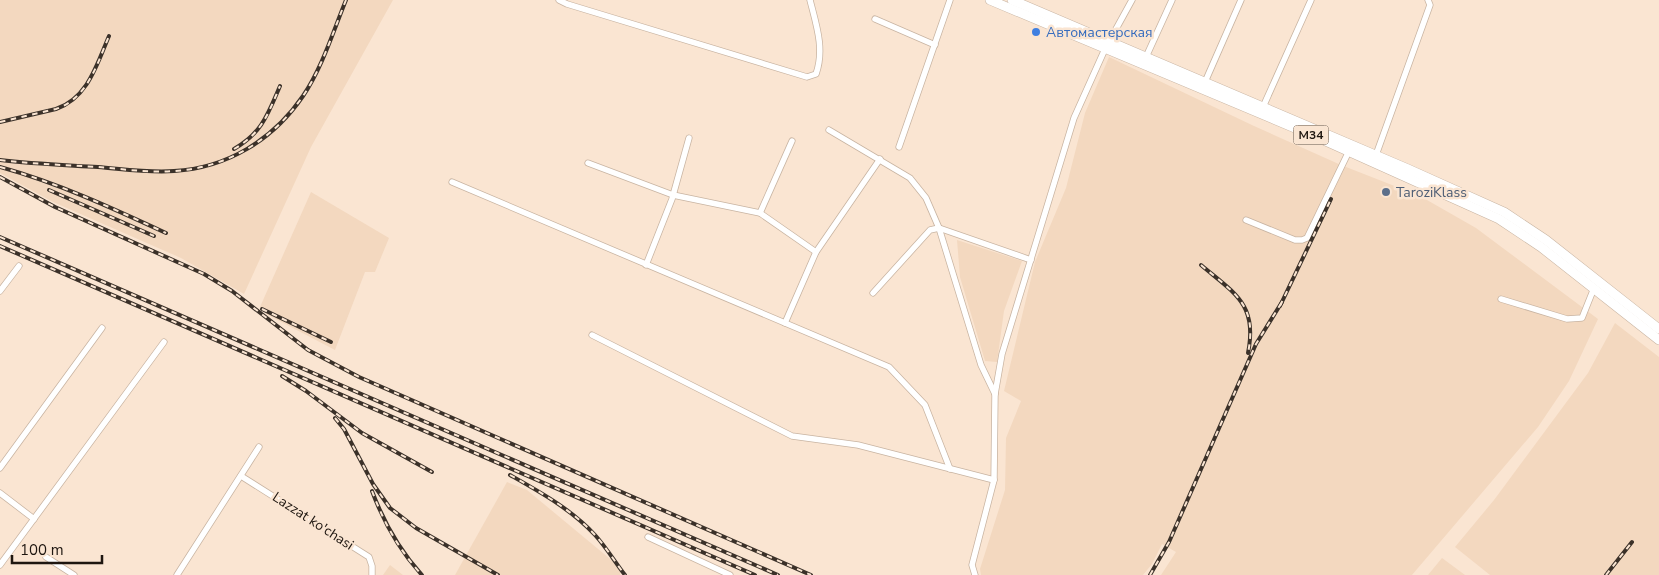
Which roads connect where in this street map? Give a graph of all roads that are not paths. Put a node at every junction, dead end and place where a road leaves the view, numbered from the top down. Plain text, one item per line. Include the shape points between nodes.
1 (559, 0) edge
2 (810, 0) edge
3 (950, 0) edge
4 (990, 0) edge
5 (1012, 0) edge
6 (1132, 0) edge
7 (1172, 0) edge
8 (1241, 0) edge
9 (1311, 0) edge
10 (1428, 0) edge
11 (875, 19) dead end
12 (935, 44) junction
13 (1106, 45) junction
14 (1146, 57) junction
15 (1205, 82) junction
16 (1263, 106) junction
17 (829, 130) dead end
18 (689, 138) dead end
19 (792, 141) dead end
20 (899, 147) dead end
21 (1349, 151) junction
22 (1376, 155) junction
23 (880, 159) junction
24 (588, 163) dead end
25 (452, 182) dead end
26 (673, 195) junction
27 (760, 213) junction
28 (1246, 220) dead end
29 (939, 228) junction
30 (816, 252) junction
31 (1031, 260) junction
32 (646, 264) junction
33 (19, 266) dead end
34 (1598, 288) junction
35 (0, 291) edge
36 (873, 293) dead end
37 (1501, 299) dead end
38 (785, 323) junction
39 (102, 328) dead end
40 (1659, 329) edge
41 (592, 335) dead end
42 (1659, 340) edge
43 (164, 342) dead end
44 (995, 394) junction
45 (259, 447) dead end
46 (0, 468) edge
47 (950, 469) junction
48 (241, 476) junction
49 (994, 480) junction
50 (0, 494) edge
51 (34, 519) junction
52 (648, 537) dead end
53 (46, 557) dead end
54 (0, 565) edge
55 (74, 575) edge
56 (177, 575) edge
57 (372, 575) edge
58 (730, 575) edge
59 (975, 575) edge

1 - 2 street via 807,77 816,74 820,62 819,33
3 - 12 street
4 - 13 main road, M34
5 - 13 main road, M34
6 - 13 street
7 - 14 street
8 - 15 street
9 - 16 street
10 - 22 street via 1430,6
11 - 12 street
12 - 20 street
13 - 14 main road, M34
13 - 21 main road, M34
13 - 31 street via 1074,118
14 - 15 main road, M34
15 - 16 main road, M34
16 - 22 main road, M34
17 - 23 street
18 - 26 street
19 - 27 street
21 - 28 street via 1307,238 1295,240
21 - 34 main road, M34 via 1499,219
22 - 34 main road, M34 via 1504,212 1546,240
23 - 29 street via 910,178 926,198
23 - 30 street
24 - 26 street
25 - 32 street
26 - 27 street
26 - 32 street
27 - 30 street
29 - 31 street
29 - 36 street via 930,230
29 - 44 street via 981,364
30 - 38 street
31 - 44 street via 1002,354
32 - 38 street
33 - 35 street
34 - 37 street via 1582,318 1567,318
34 - 40 main road, M34
34 - 42 main road, M34
38 - 47 street via 889,368 925,405
39 - 46 street
41 - 47 street via 792,436 858,445
43 - 51 street
44 - 49 street
45 - 48 street
47 - 49 street
48 - 56 street
48 - 57 street, Lazzat ko'chasi via 369,557
49 - 59 street via 972,565
50 - 51 street
51 - 54 street
52 - 58 street
53 - 55 street

